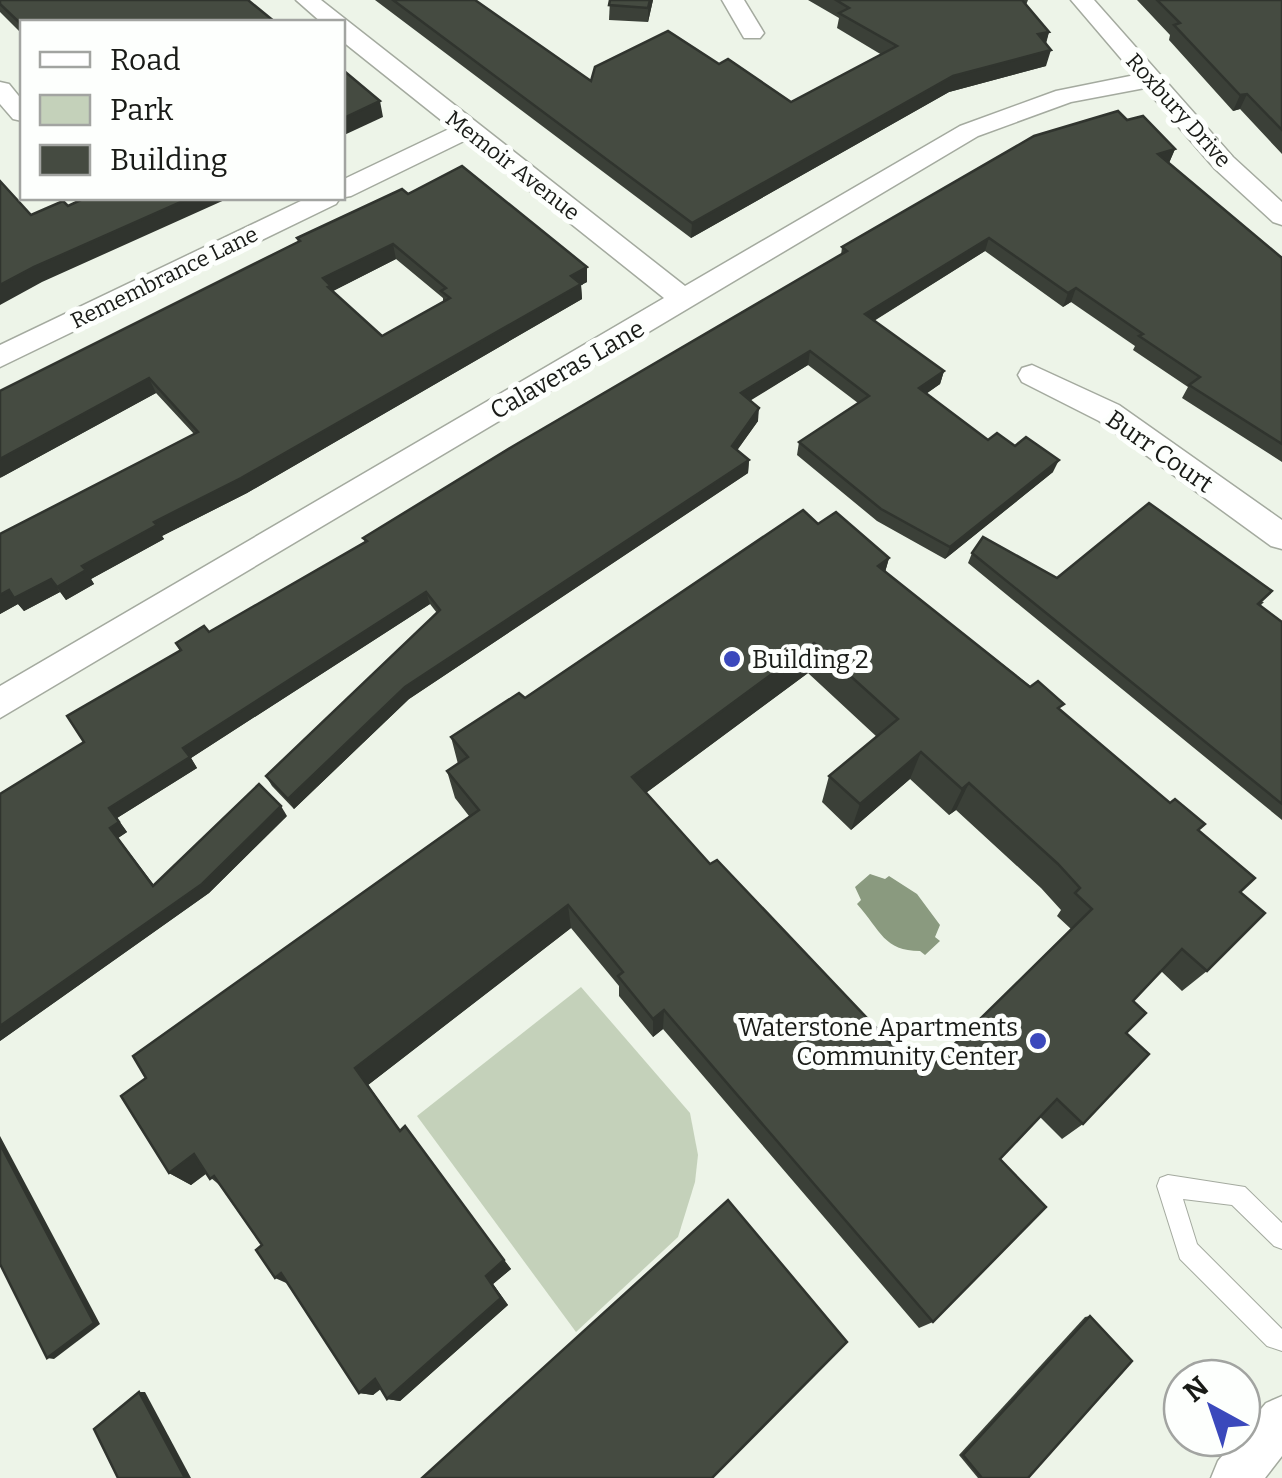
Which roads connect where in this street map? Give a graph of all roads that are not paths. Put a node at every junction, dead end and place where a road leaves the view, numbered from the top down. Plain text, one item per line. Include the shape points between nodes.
1 (308, 0) edge
2 (733, 0) edge
3 (1082, 0) edge
4 (333, 20) edge
5 (345, 30) edge
6 (752, 33) dead end
7 (1152, 79) junction
8 (0, 90) edge
9 (20, 112) edge
10 (466, 130) junction
11 (345, 189) edge
12 (324, 200) edge
13 (1282, 216) edge
14 (685, 300) junction
15 (0, 357) edge
16 (1032, 375) dead end
17 (1282, 537) edge
18 (0, 703) edge
19 (1282, 1238) edge
20 (1282, 1340) edge
21 (1282, 1419) edge
22 (1234, 1478) edge

1 - 4 street
2 - 6 street
3 - 7 street, Roxbury Drive
5 - 10 street, Memoir Avenue
7 - 13 street, Roxbury Drive via 1224,163
7 - 14 street, Calaveras Lane via 1066,96 970,131
8 - 9 street
10 - 11 street
10 - 14 street, Memoir Avenue
12 - 15 street, Remembrance Lane
14 - 18 street, Calaveras Lane
16 - 17 street, Burr Court via 1109,413
19 - 20 lane via 1237,1195 1168,1186 1188,1250
21 - 22 street

